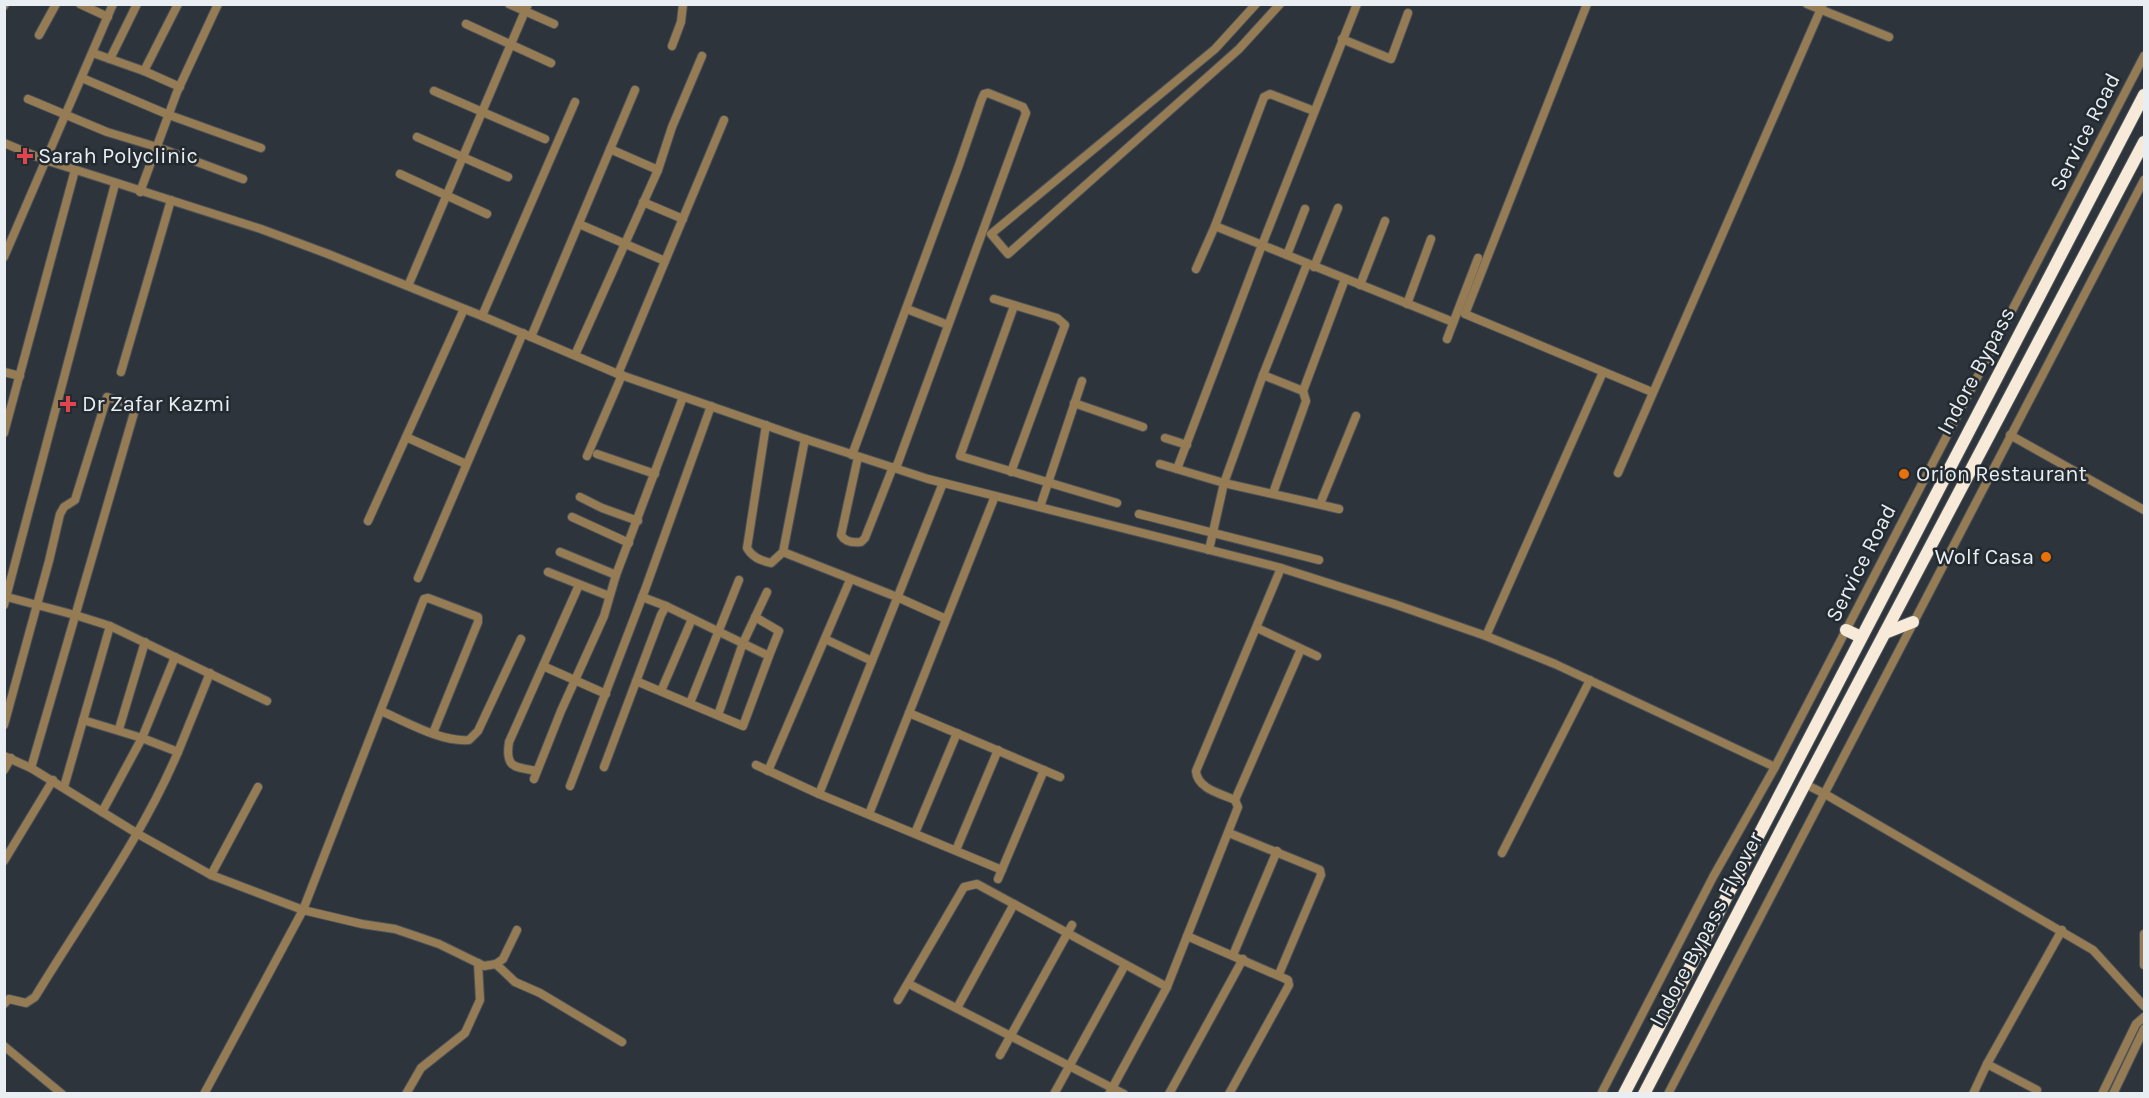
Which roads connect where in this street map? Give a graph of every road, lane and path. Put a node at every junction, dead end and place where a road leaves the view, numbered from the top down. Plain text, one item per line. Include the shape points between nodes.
1 (56, 4) edge
2 (80, 4) edge
3 (113, 4) edge
4 (137, 4) edge
5 (178, 4) edge
6 (218, 4) edge
7 (509, 4) edge
8 (683, 4) edge
9 (1256, 4) edge
10 (1280, 4) edge
11 (1357, 4) edge
12 (1807, 4) edge
13 (1585, 5) edge
14 (1822, 7) edge
15 (527, 8) edge
16 (1408, 13) dead end
17 (108, 17) junction
18 (466, 24) dead end
19 (554, 24) dead end
20 (39, 35) dead end
21 (1889, 38) dead end
22 (1342, 39) junction
23 (511, 45) junction
24 (672, 45) dead end
25 (93, 53) junction
26 (702, 56) dead end
27 (2145, 56) edge
28 (110, 59) junction
29 (551, 63) dead end
30 (144, 71) junction
31 (82, 78) junction
32 (180, 87) junction
33 (635, 90) dead end
34 (434, 91) dead end
35 (2145, 95) edge
36 (28, 99) dead end
37 (575, 102) dead end
38 (482, 111) junction
39 (1314, 111) junction
40 (65, 115) junction
41 (169, 115) junction
42 (724, 120) dead end
43 (417, 137) dead end
44 (545, 139) dead end
45 (2145, 142) edge
46 (4, 143) edge
47 (157, 147) junction
48 (261, 148) dead end
49 (610, 149) junction
50 (462, 158) junction
51 (45, 160) junction
52 (75, 170) junction
53 (658, 170) junction
54 (400, 174) dead end
55 (508, 177) dead end
56 (243, 179) dead end
57 (2145, 180) edge
58 (115, 184) junction
59 (140, 192) junction
60 (447, 196) junction
61 (171, 200) junction
62 (644, 201) junction
63 (1338, 208) dead end
64 (1305, 209) dead end
65 (487, 214) dead end
66 (683, 219) junction
67 (1385, 221) dead end
68 (579, 224) junction
69 (1215, 226) junction
70 (1431, 238) dead end
71 (625, 244) junction
72 (1262, 245) junction
73 (1287, 255) junction
74 (4, 257) edge
75 (1478, 258) dead end
76 (665, 261) junction
77 (1310, 265) junction
78 (1196, 269) dead end
79 (1345, 279) junction
80 (1359, 285) junction
81 (408, 286) junction
82 (994, 299) dead end
83 (1407, 304) junction
84 (1014, 306) junction
85 (464, 309) junction
86 (907, 309) junction
87 (482, 316) junction
88 (1453, 322) junction
89 (948, 325) junction
90 (527, 335) junction
91 (1446, 339) dead end
92 (574, 355) junction
93 (4, 372) edge
94 (121, 372) dead end
95 (1603, 372) junction
96 (620, 374) junction
97 (1263, 375) junction
98 (20, 376) junction
99 (1082, 381) dead end
100 (1303, 391) junction
101 (1652, 392) junction
102 (683, 396) junction
103 (1074, 403) junction
104 (711, 406) junction
105 (1356, 416) dead end
106 (766, 425) junction
107 (1143, 427) dead end
108 (4, 433) edge
109 (2010, 435) junction
110 (406, 437) junction
111 (1165, 438) dead end
112 (805, 440) junction
113 (1187, 445) junction
114 (597, 454) dead end
115 (587, 456) dead end
116 (855, 456) junction
117 (466, 464) junction
118 (1160, 464) dead end
119 (894, 468) junction
120 (1177, 469) junction
121 (1011, 472) junction
122 (1618, 473) dead end
123 (655, 474) junction
124 (1047, 482) junction
125 (943, 483) junction
126 (1224, 483) junction
127 (1273, 493) junction
128 (994, 496) junction
129 (580, 497) dead end
130 (1118, 503) dead end
131 (1320, 504) junction
132 (1040, 507) junction
133 (1340, 509) dead end
134 (2145, 510) edge
135 (1139, 514) dead end
136 (572, 517) dead end
137 (368, 521) dead end
138 (638, 521) junction
139 (1214, 532) junction
140 (629, 543) junction
141 (1209, 550) junction
142 (560, 552) dead end
143 (783, 552) junction
144 (1319, 560) dead end
145 (1281, 568) junction
146 (548, 572) dead end
147 (616, 575) junction
148 (418, 578) dead end
149 (739, 580) dead end
150 (850, 580) junction
151 (579, 585) junction
152 (767, 592) dead end
153 (609, 596) junction
154 (642, 597) junction
155 (897, 597) junction
156 (5, 601) edge
157 (37, 605) junction
158 (666, 606) junction
159 (75, 615) junction
160 (755, 617) junction
161 (692, 619) junction
162 (946, 619) junction
163 (1913, 622) junction
164 (110, 626) junction
165 (1257, 628) junction
166 (1846, 630) junction
167 (718, 631) junction
168 (1885, 633) junction
169 (1486, 636) junction
170 (1861, 637) junction
171 (521, 639) dead end
172 (825, 639) junction
173 (145, 642) junction
174 (742, 644) junction
175 (1301, 649) junction
176 (769, 656) junction
177 (1317, 656) dead end
178 (175, 657) junction
179 (872, 661) junction
180 (543, 666) junction
181 (210, 674) junction
182 (1590, 680) junction
183 (574, 681) junction
184 (636, 681) junction
185 (661, 691) junction
186 (606, 694) junction
187 (267, 701) dead end
188 (690, 703) junction
189 (381, 711) junction
190 (909, 713) junction
191 (718, 715) junction
192 (83, 720) junction
193 (4, 725) edge
194 (119, 729) junction
195 (433, 733) junction
196 (957, 733) junction
197 (142, 738) junction
198 (998, 750) junction
199 (178, 752) junction
200 (8, 757) edge
201 (756, 765) dead end
202 (604, 767) dead end
203 (1774, 767) junction
204 (31, 768) junction
205 (4, 770) edge
206 (1044, 770) junction
207 (768, 771) junction
208 (1060, 777) dead end
209 (53, 780) junction
210 (1805, 784) junction
211 (570, 786) dead end
212 (64, 787) junction
213 (258, 787) dead end
214 (819, 794) junction
215 (1779, 794) joint
216 (1825, 794) junction
217 (1235, 800) junction
218 (102, 812) junction
219 (869, 814) junction
220 (1229, 832) junction
221 (915, 833) junction
222 (138, 834) junction
223 (956, 850) junction
224 (1277, 851) junction
225 (1502, 853) dead end
226 (4, 861) edge
227 (1002, 870) junction
228 (211, 875) junction
229 (998, 879) dead end
230 (1014, 904) junction
231 (303, 910) junction
232 (1070, 929) junction
233 (517, 930) dead end
234 (2062, 930) junction
235 (2145, 934) edge
236 (1187, 936) junction
237 (1233, 955) junction
238 (1243, 959) junction
239 (478, 963) junction
240 (496, 964) junction
241 (1125, 964) junction
242 (2145, 965) edge
243 (1279, 975) junction
244 (909, 984) junction
245 (1167, 987) junction
246 (898, 1000) dead end
247 (4, 1004) edge
248 (2145, 1006) edge
249 (957, 1008) junction
250 (2145, 1017) edge
251 (2145, 1029) edge
252 (1011, 1036) junction
253 (622, 1042) dead end
254 (4, 1046) edge
255 (1000, 1055) dead end
256 (1987, 1064) junction
257 (1070, 1065) junction
258 (1111, 1090) edge
259 (62, 1094) edge
260 (204, 1094) edge
261 (406, 1094) edge
262 (1054, 1094) edge
263 (1124, 1094) edge
264 (1169, 1094) edge
265 (1229, 1094) edge
266 (1601, 1094) edge
267 (1624, 1094) edge
268 (1644, 1094) edge
269 (1668, 1094) edge
270 (1973, 1094) edge
271 (2036, 1094) edge
272 (2102, 1094) edge
273 (2113, 1094) edge

1 - 20 street
2 - 17 street
3 - 17 street
4 - 28 street
5 - 30 street
6 - 32 street
7 - 15 street
8 - 24 street
9 - 10 street via 1215,49 991,234 1008,254 1239,49
11 - 22 street
12 - 14 street
13 - 95 street via 1465,314
14 - 21 street
14 - 101 street
15 - 19 street
15 - 23 street
16 - 22 street via 1391,59
17 - 25 street
18 - 23 street
22 - 39 street
23 - 29 street
23 - 38 street
25 - 28 street
25 - 31 street
26 - 53 street
27 - 166 street, Service Road
28 - 30 street
30 - 32 street
31 - 40 street
31 - 41 street
32 - 41 street
33 - 49 street
34 - 38 street
35 - 170 highway, Indore Bypass
36 - 40 street
37 - 87 street
38 - 44 street
38 - 50 street
39 - 69 street via 1270,94 1264,97
39 - 72 street
40 - 47 street
40 - 51 street
41 - 47 street
41 - 48 street
42 - 66 street
43 - 50 street
45 - 168 highway, Indore Bypass
46 - 51 street
47 - 56 street
47 - 59 street
49 - 53 street
49 - 68 street
50 - 55 street
50 - 60 street
51 - 52 street
51 - 74 street
52 - 58 street
52 - 98 street
53 - 62 street
54 - 60 street
57 - 109 street
58 - 59 street
58 - 156 street
59 - 61 street
60 - 65 street
60 - 81 street
61 - 81 street via 261,229
61 - 94 street
62 - 66 street
62 - 71 street
63 - 77 street
64 - 73 street
66 - 76 street
67 - 80 street
68 - 71 street
68 - 90 street
69 - 72 street
69 - 78 street
70 - 83 street
71 - 76 street
71 - 92 street
72 - 73 street
72 - 113 street
73 - 77 street
75 - 88 street
76 - 96 street
77 - 79 street
77 - 97 street
79 - 80 street
79 - 100 street
80 - 83 street
81 - 85 street
82 - 84 street
83 - 88 street
84 - 121 street via 1057,318 1065,325
84 - 121 street via 960,456
85 - 87 street
85 - 110 street
86 - 89 street
86 - 89 street via 981,101 988,93 1023,107 1026,113
86 - 116 street
87 - 90 street
88 - 91 street
89 - 119 street
90 - 92 street
90 - 117 street
92 - 96 street
93 - 98 street
95 - 101 street
95 - 169 street
96 - 102 street
96 - 115 street
97 - 100 street
97 - 126 street
98 - 108 street
99 - 103 street
100 - 127 street via 1306,401
101 - 122 street
102 - 104 street
102 - 123 street
103 - 107 street
103 - 124 street
104 - 106 street
104 - 154 street
105 - 131 street
106 - 112 street
106 - 143 street via 747,548 758,560 771,563
109 - 134 street
109 - 163 street
110 - 117 street
110 - 137 street
111 - 113 street
112 - 116 street
112 - 143 street
113 - 120 street
114 - 123 street
116 - 119 street
116 - 119 street via 841,535 848,542 865,538
117 - 148 street
118 - 120 street
119 - 125 street
120 - 126 street
121 - 124 street
123 - 138 street
124 - 130 street
124 - 132 street
125 - 128 street
125 - 155 street
126 - 127 street
126 - 139 street
127 - 131 street
128 - 132 street
128 - 162 street
129 - 138 street
131 - 133 street
132 - 141 street
135 - 139 street
136 - 140 street
138 - 140 street
139 - 141 street
139 - 144 street
140 - 147 street
141 - 145 street
142 - 147 street
143 - 150 street
145 - 165 street
145 - 169 street
146 - 151 street
147 - 153 street
149 - 167 street
150 - 155 street
150 - 172 street
151 - 153 street
151 - 180 street
152 - 160 street
153 - 183 street
154 - 158 street
154 - 186 street
155 - 162 street
155 - 179 street
156 - 157 street
157 - 159 street
157 - 159 street via 60,514 75,500 107,397 136,406
157 - 193 street
158 - 161 street
158 - 184 street
159 - 164 street
159 - 204 street
160 - 174 street
160 - 176 street via 779,631
161 - 167 street
161 - 185 street
162 - 190 street
163 - 168 highway
163 - 216 street
164 - 173 street
164 - 192 street
165 - 175 street
165 - 217 street via 1197,771 1197,777 1207,787
166 - 170 highway
166 - 203 street, Service Road
167 - 174 street
167 - 188 street
168 - 210 highway, Indore Bypass
169 - 182 street
170 - 215 highway, Indore Bypass
171 - 195 street via 478,731 469,740 457,741
172 - 179 street
172 - 207 street
173 - 178 street
173 - 194 street
174 - 176 street
174 - 191 street
175 - 177 street
175 - 217 street
176 - 191 street via 743,726
178 - 181 street
178 - 197 street
179 - 214 street
180 - 183 street
180 - 183 street via 509,742 507,756 514,765 536,775
181 - 187 street
181 - 199 street
182 - 203 street
182 - 225 street
183 - 186 street
184 - 185 street
184 - 202 street
185 - 188 street
186 - 211 street
188 - 191 street
189 - 195 street
189 - 195 street via 424,599 470,613 478,622
189 - 231 street
190 - 196 street
190 - 219 street
192 - 194 street
192 - 212 street
194 - 197 street
196 - 198 street
196 - 221 street
197 - 199 street
197 - 218 street
198 - 206 street
198 - 223 street
199 - 222 street
200 - 204 street
200 - 205 street
201 - 207 street
203 - 266 street, Service Road
204 - 209 street
206 - 208 street
206 - 227 street
207 - 214 street
209 - 212 street
209 - 226 street
210 - 216 street
210 - 268 highway, Indore Bypass Flyover
212 - 218 street
213 - 228 street
214 - 219 street
215 - 267 highway, Indore Bypass Flyover
216 - 234 street
216 - 269 street
217 - 220 street via 1238,807
218 - 222 street
219 - 221 street
220 - 224 street
220 - 236 street
221 - 223 street
222 - 228 street
222 - 247 street via 35,997 26,1003 9,999
223 - 227 street
224 - 237 street
224 - 243 street via 1316,867 1321,875
227 - 229 street
228 - 231 street
230 - 232 street
230 - 244 street via 976,884 964,887
230 - 249 street
231 - 239 street via 395,929
231 - 260 street
232 - 241 street
232 - 252 street
233 - 240 street via 503,959
234 - 248 street via 2093,950
234 - 256 street
235 - 242 street
236 - 237 street
236 - 245 street
237 - 238 street
238 - 243 street
238 - 264 street
239 - 240 street
239 - 261 street via 480,1000 465,1033 421,1068
240 - 253 street via 515,982
241 - 245 street
241 - 257 street
243 - 265 street via 1288,980 1288,985
244 - 246 street
244 - 249 street
245 - 258 street
249 - 252 street
250 - 272 street via 2136,1024
251 - 273 street
252 - 255 street
252 - 257 street
254 - 259 street
256 - 270 street
256 - 271 street via 2037,1090
257 - 258 street
257 - 262 street
258 - 263 street

